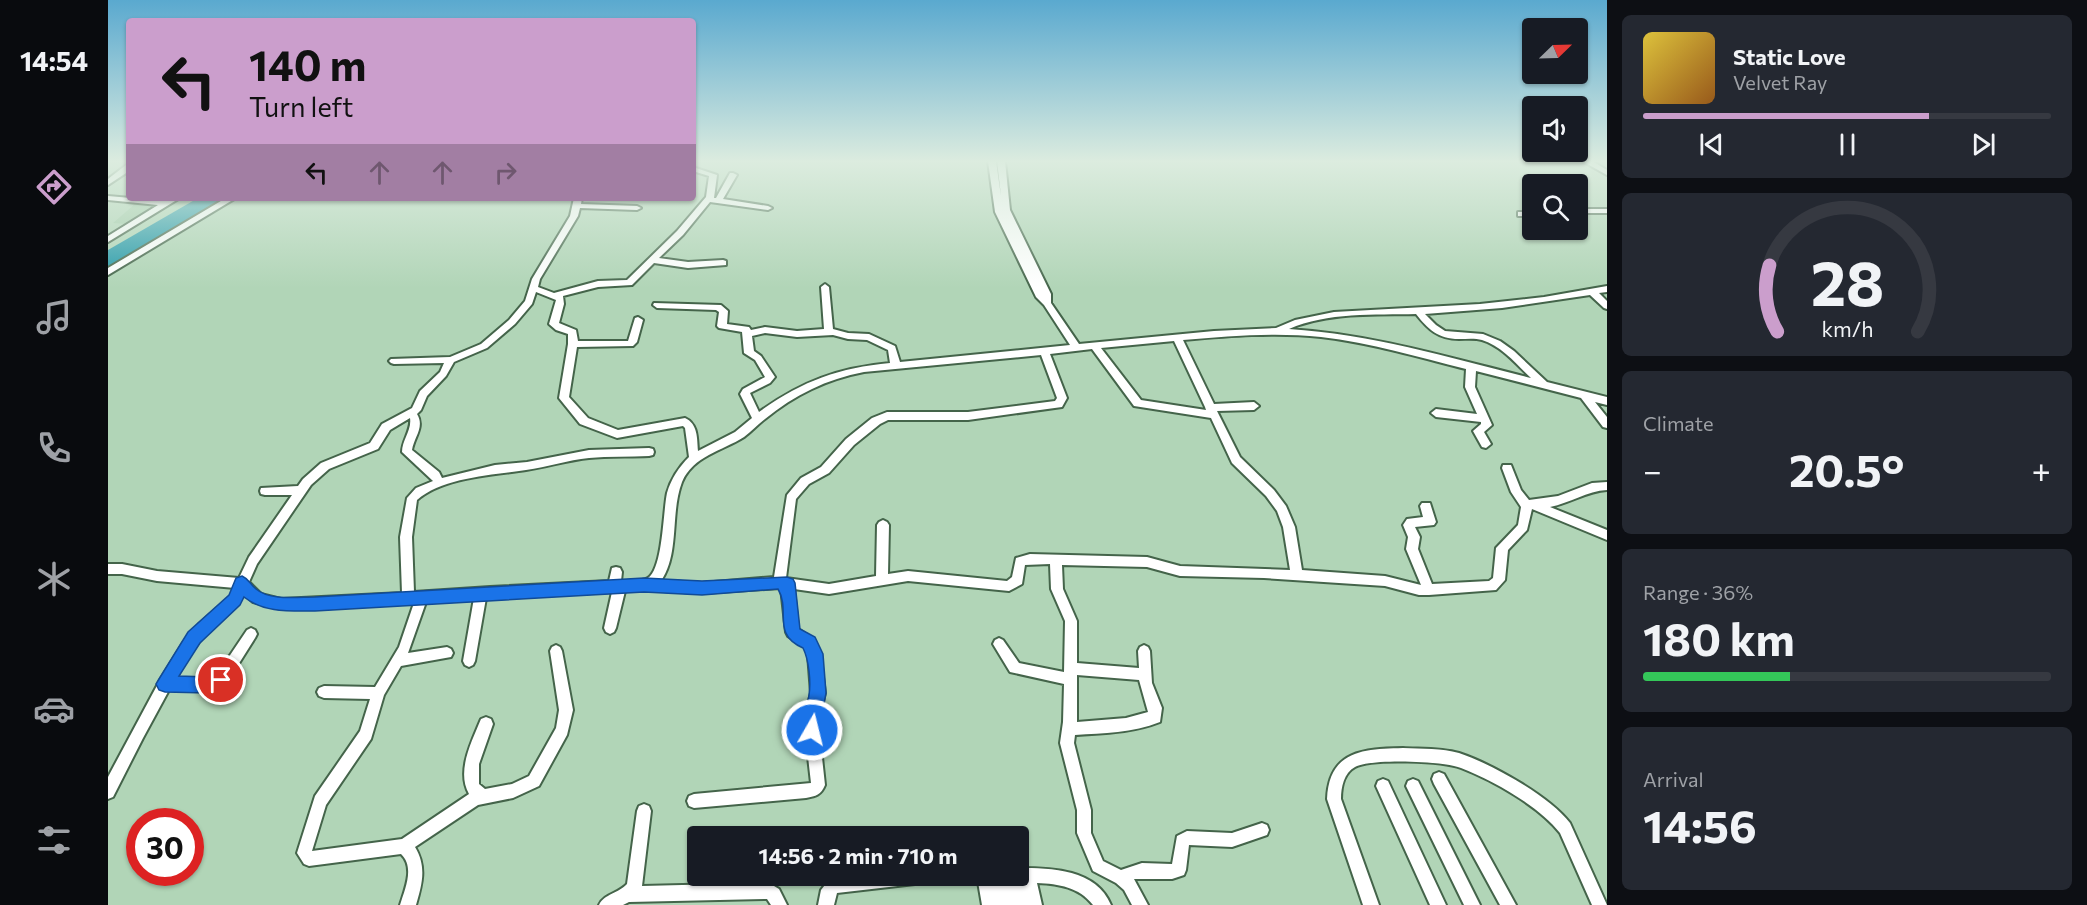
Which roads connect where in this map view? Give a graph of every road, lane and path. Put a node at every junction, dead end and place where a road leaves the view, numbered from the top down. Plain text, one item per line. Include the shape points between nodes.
1 (163, 203) edge
2 (223, 203) edge
3 (578, 203) edge
4 (590, 203) edge
5 (710, 203) edge
6 (743, 203) edge
7 (998, 203) edge
8 (1005, 203) edge
9 (637, 208) dead end
10 (768, 208) dead end
11 (1607, 211) edge
12 (1588, 212) edge
13 (108, 240) edge
14 (653, 260) junction
15 (723, 263) dead end
16 (108, 272) edge
17 (825, 287) dead end
18 (532, 288) junction
19 (1607, 289) edge
20 (1592, 292) junction
21 (556, 295) junction
22 (1047, 303) junction
23 (657, 305) dead end
24 (1607, 306) edge
25 (1418, 311) junction
26 (638, 320) dead end
27 (1277, 331) junction
28 (829, 333) junction
29 (747, 334) junction
30 (1177, 338) junction
31 (573, 344) junction
32 (1094, 346) junction
33 (1077, 348) junction
34 (1044, 351) junction
35 (451, 360) junction
36 (394, 361) dead end
37 (896, 367) junction
38 (1471, 367) junction
39 (1546, 386) junction
40 (1585, 396) junction
41 (1607, 401) edge
42 (1254, 406) dead end
43 (1596, 410) junction
44 (1212, 411) junction
45 (411, 413) junction
46 (1436, 413) dead end
47 (1607, 418) edge
48 (758, 419) junction
49 (1485, 419) junction
50 (1607, 424) edge
51 (1486, 444) dead end
52 (649, 452) dead end
53 (694, 458) junction
54 (1507, 468) dead end
55 (440, 483) junction
56 (1607, 486) edge
57 (302, 490) junction
58 (265, 491) dead end
59 (1529, 505) junction
60 (1426, 506) dead end
61 (883, 525) dead end
62 (1607, 535) edge
63 (1056, 560) junction
64 (108, 569) edge
65 (616, 572) dead end
66 (1297, 575) junction
67 (882, 580) junction
68 (242, 583) junction
69 (783, 583) junction
70 (644, 585) junction
71 (617, 586) junction
72 (1429, 590) junction
73 (481, 593) junction
74 (415, 597) junction
75 (609, 628) dead end
76 (251, 634) dead end
77 (999, 644) dead end
78 (556, 651) dead end
79 (1144, 651) dead end
80 (447, 653) dead end
81 (398, 661) junction
82 (469, 662) dead end
83 (1069, 674) junction
84 (1146, 675) junction
85 (165, 684) junction
86 (324, 692) dead end
87 (378, 693) junction
88 (486, 724) dead end
89 (1070, 729) junction
90 (1439, 779) dead end
91 (110, 785) edge
92 (1383, 786) dead end
93 (1413, 786) dead end
94 (483, 796) junction
95 (694, 801) dead end
96 (644, 811) dead end
97 (1262, 830) dead end
98 (404, 846) junction
99 (1029, 876) edge
100 (1121, 878) junction
101 (833, 886) edge
102 (1000, 886) edge
103 (1003, 886) edge
104 (1010, 886) edge
105 (1015, 886) edge
106 (628, 894) junction
107 (408, 905) edge
108 (608, 905) edge
109 (779, 905) edge
110 (825, 905) edge
111 (990, 905) edge
112 (1000, 905) edge
113 (1019, 905) edge
114 (1034, 905) edge
115 (1102, 905) edge
116 (1140, 905) edge
117 (1371, 905) edge
118 (1438, 905) edge
119 (1472, 905) edge
120 (1508, 905) edge
121 (1600, 905) edge

1 - 13 street
2 - 16 street
3 - 18 street via 571,222
4 - 9 street
5 - 14 street
6 - 10 street
7 - 22 street via 1040,297
8 - 22 street via 1047,294
11 - 12 street
14 - 15 street via 688,265
14 - 21 street via 629,283 598,284
17 - 28 street
18 - 21 street
18 - 35 street via 525,308 504,330 484,346
19 - 20 street
20 - 24 street
20 - 25 street
21 - 31 street via 561,300 554,324 573,332
22 - 33 street
23 - 29 street via 722,308 722,326 743,328
25 - 27 street via 1338,316
25 - 39 street via 1431,327 1442,333 1490,339
26 - 31 street via 630,344
27 - 30 street
27 - 38 street via 1381,344
28 - 29 street via 765,330
28 - 37 street via 868,336 889,345
29 - 48 street via 749,353 758,358 770,377 745,394
30 - 32 street
30 - 44 street
31 - 53 street via 564,398 584,421 623,435 685,422 690,427
32 - 33 street
32 - 44 street via 1138,403
33 - 34 street
34 - 37 street
34 - 69 street via 1062,398 1058,404 968,416 887,416 850,442 825,471 807,479 791,498
35 - 36 street
35 - 45 street
37 - 48 street via 821,379 787,397
38 - 39 street
38 - 49 street via 1470,387
39 - 40 street
40 - 41 street
40 - 43 street
42 - 44 street
43 - 47 street
43 - 50 street
44 - 66 street via 1241,467 1282,509
45 - 55 street via 417,424 407,443 407,452
45 - 57 street via 386,427 368,450 325,466
46 - 49 street
48 - 53 street via 741,434
49 - 51 street via 1487,425 1478,431
52 - 55 street via 576,455
53 - 70 street via 683,469 673,492 663,567 654,581
54 - 59 street via 1516,492
55 - 74 street via 412,498 406,537
56 - 59 street
57 - 58 street
57 - 68 street via 259,551
59 - 62 street
59 - 72 street via 1523,526 1502,548 1497,584
60 - 72 street via 1430,522 1409,525 1414,537 1412,549
61 - 67 street
63 - 66 street via 1147,562 1179,571
63 - 67 street via 1020,562 1018,580 1009,586 908,576
63 - 83 street via 1058,589 1071,621
64 - 68 street
65 - 71 street
66 - 72 street via 1385,581
67 - 69 street via 829,589
68 - 74 street via 257,598 281,604
68 - 85 street via 235,600 194,637
69 - 70 street via 702,588
69 - 95 street via 792,632 809,643 814,654 818,693 812,730 818,785 806,791
70 - 71 street
71 - 73 street
71 - 75 street
73 - 74 street
73 - 82 street
74 - 81 street
76 - 85 street via 215,684
77 - 83 street via 1015,668
78 - 94 street via 566,702 562,730 534,781 513,791
79 - 84 street
80 - 81 street
81 - 87 street
83 - 84 street
83 - 89 street
84 - 89 street via 1155,717 1126,725
85 - 91 street
86 - 87 street
87 - 98 street via 361,744 320,801 304,853 309,859
88 - 94 street via 471,776 473,788
89 - 100 street via 1068,751 1084,810 1086,840 1098,866
90 - 120 street
92 - 118 street
93 - 119 street
94 - 98 street
96 - 106 street via 637,881
97 - 100 street via 1232,840 1187,838 1182,841 1179,870 1139,870
98 - 107 street via 416,860 417,871
99 - 115 street via 1062,876 1089,890
100 - 116 street
101 - 110 street
102 - 111 street
103 - 112 main road
104 - 113 main road
105 - 114 street
106 - 108 street
106 - 109 street via 769,891
117 - 121 street via 1334,799 1334,785 1349,762 1363,757 1441,755 1480,770 1558,819

